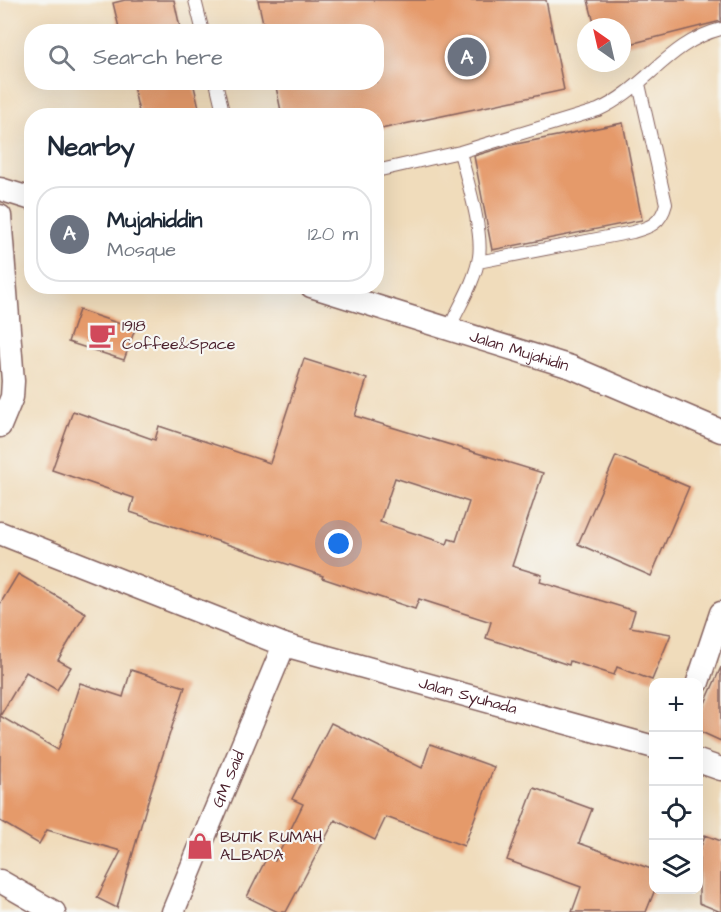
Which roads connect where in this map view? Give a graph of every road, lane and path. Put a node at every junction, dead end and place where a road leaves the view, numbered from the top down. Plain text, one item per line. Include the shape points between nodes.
1 (195, 0) edge
2 (201, 24) edge
3 (721, 29) edge
4 (639, 84) junction
5 (218, 90) edge
6 (222, 108) edge
7 (460, 152) junction
8 (384, 169) edge
9 (0, 189) edge
10 (24, 196) edge
11 (0, 216) edge
12 (478, 262) junction
13 (337, 294) edge
14 (449, 329) junction
15 (0, 426) edge
16 (721, 432) edge
17 (0, 533) edge
18 (721, 613) edge
19 (284, 645) junction
20 (699, 678) edge
21 (649, 746) edge
22 (703, 762) edge
23 (721, 769) edge
24 (0, 881) edge
25 (54, 912) edge
26 (173, 912) edge

1 - 2 lane
3 - 4 lane via 676,50
4 - 7 lane via 598,110
4 - 12 lane via 666,204 657,224
5 - 6 lane
7 - 8 lane
7 - 12 lane via 479,236
9 - 10 street
11 - 15 street via 13,381 12,397
12 - 14 lane
13 - 14 street, Jalan Mujahidin
14 - 16 street, Jalan Mujahidin via 571,367
17 - 19 street, Jalan Syuhada
18 - 20 street
19 - 21 street, Jalan Syuhada
19 - 26 street, GM Said
22 - 23 street
24 - 25 street

